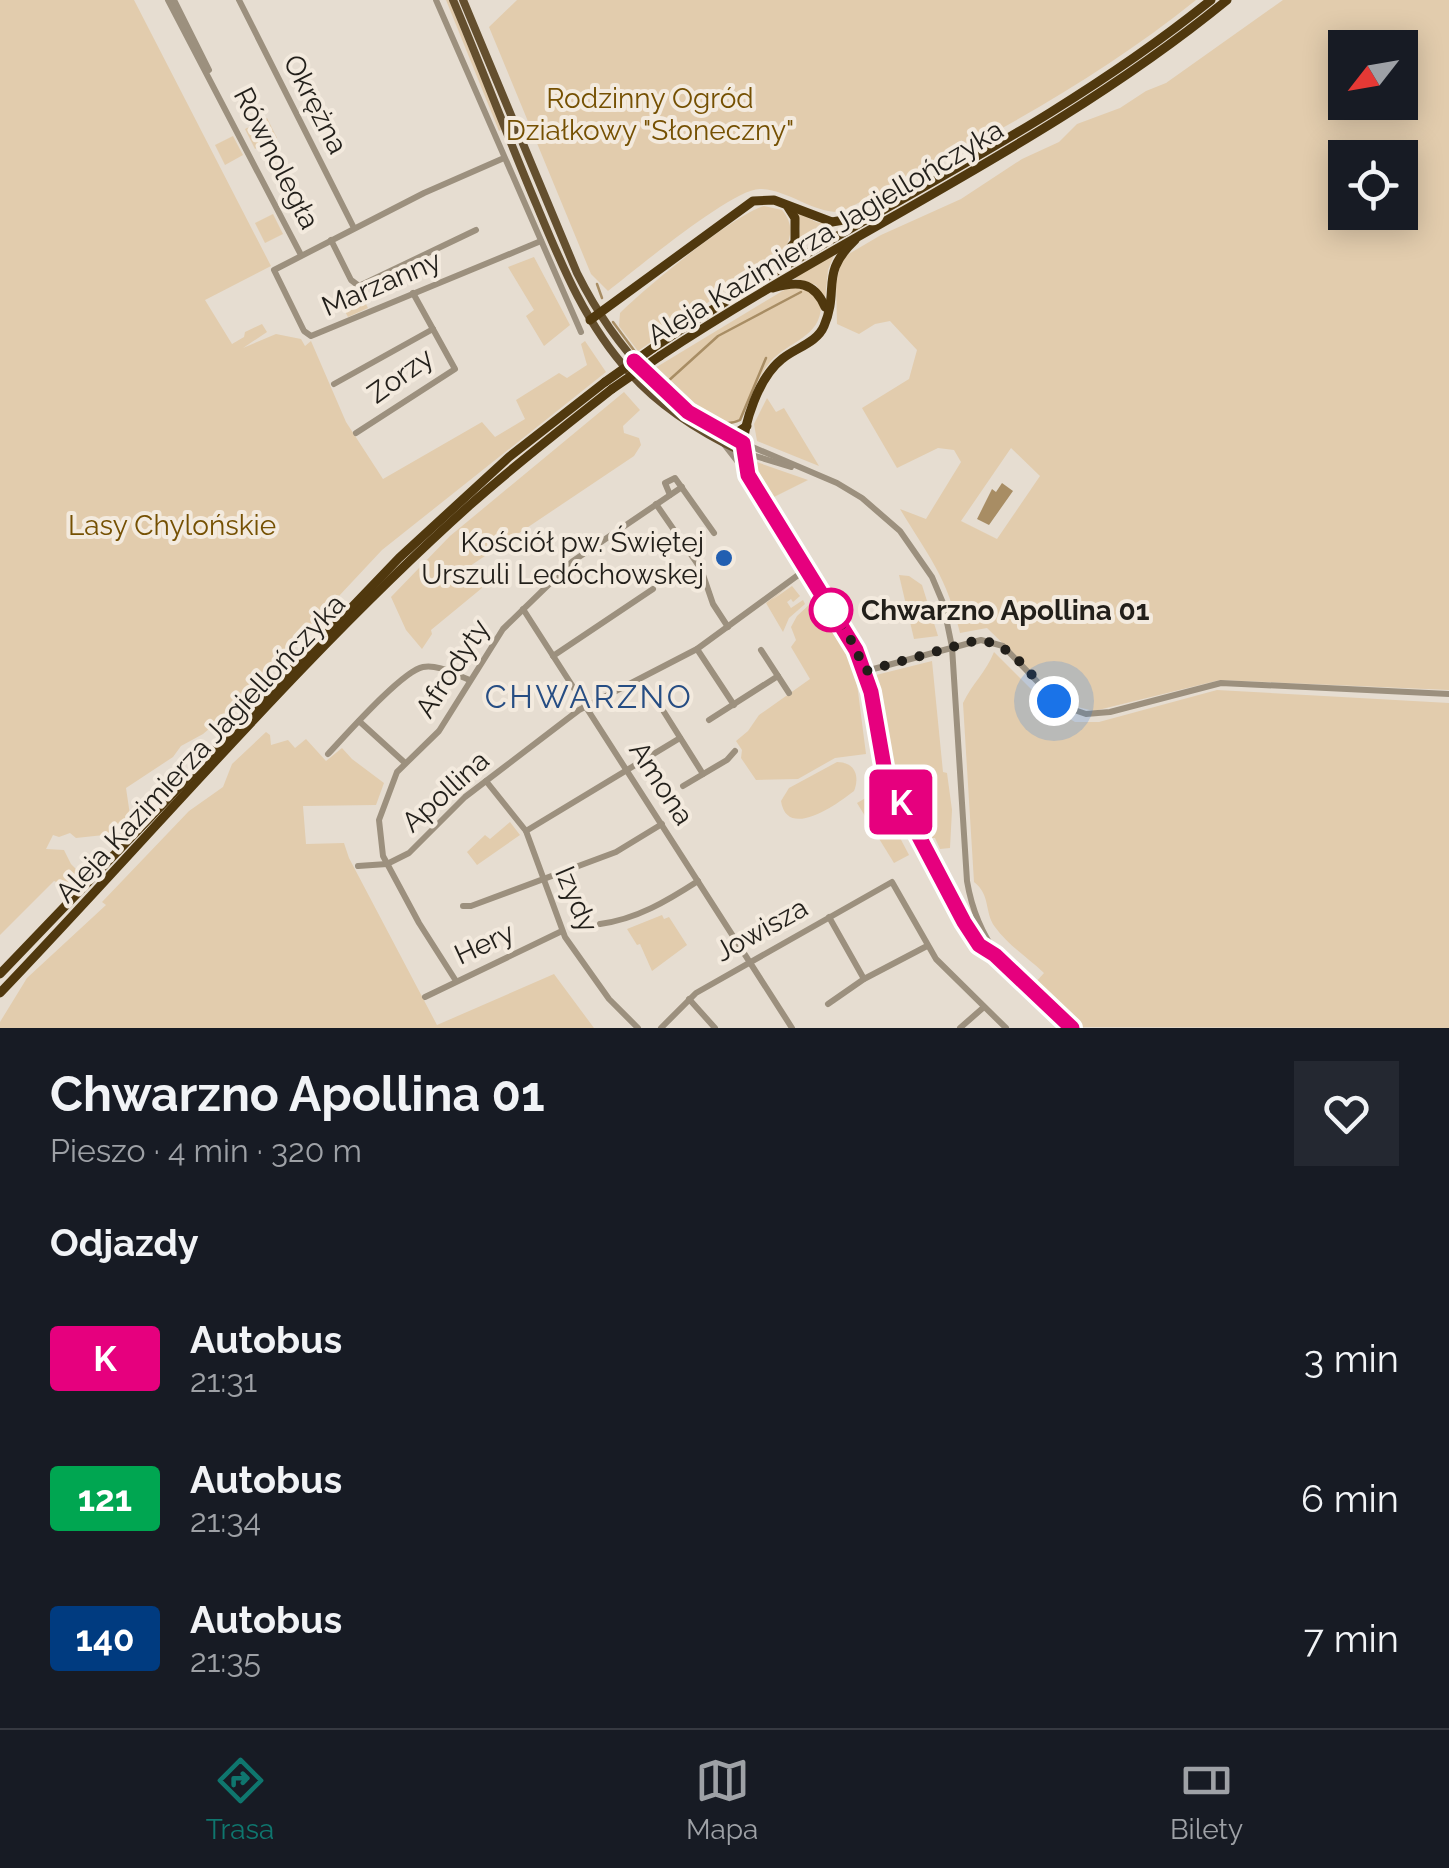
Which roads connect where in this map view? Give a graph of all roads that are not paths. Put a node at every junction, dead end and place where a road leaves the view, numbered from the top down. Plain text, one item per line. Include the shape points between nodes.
1 (171, 0) edge
2 (239, 0) edge
3 (436, 0) edge
4 (452, 0) edge
5 (463, 0) edge
6 (1211, 0) edge
7 (1227, 0) edge
8 (504, 158) junction
9 (786, 205) junction
10 (874, 214) junction
11 (354, 228) junction
12 (868, 228) junction
13 (476, 230) dead end
14 (331, 240) junction
15 (541, 241) junction
16 (301, 255) junction
17 (761, 279) junction
18 (761, 291) junction
19 (413, 293) junction
20 (827, 311) junction
21 (595, 318) junction
22 (433, 329) junction
23 (580, 332) dead end
24 (657, 352) junction
25 (334, 384) dead end
26 (748, 426) junction
27 (356, 434) dead end
28 (723, 438) junction
29 (742, 447) junction
30 (748, 475) junction
31 (682, 486) junction
32 (670, 495) junction
33 (656, 504) junction
34 (714, 533) dead end
35 (805, 570) junction
36 (653, 589) dead end
37 (522, 609) junction
38 (728, 627) junction
39 (952, 647) junction
40 (697, 648) junction
41 (761, 650) dead end
42 (553, 656) junction
43 (866, 671) junction
44 (778, 676) junction
45 (470, 680) junction
46 (789, 693) dead end
47 (1449, 694) edge
48 (734, 705) junction
49 (586, 706) junction
50 (664, 712) dead end
51 (710, 720) dead end
52 (359, 721) junction
53 (680, 738) junction
54 (735, 752) dead end
55 (328, 754) dead end
56 (404, 762) junction
57 (626, 769) junction
58 (703, 774) junction
59 (486, 781) junction
60 (186, 786) junction
61 (683, 786) dead end
62 (662, 824) junction
63 (526, 831) junction
64 (388, 864) junction
65 (358, 866) dead end
66 (544, 879) junction
67 (698, 881) junction
68 (463, 906) dead end
69 (829, 917) junction
70 (600, 924) dead end
71 (562, 931) junction
72 (927, 946) junction
73 (995, 955) junction
74 (749, 960) junction
75 (0, 974) edge
76 (864, 979) junction
77 (456, 981) junction
78 (0, 993) edge
79 (425, 997) dead end
80 (689, 999) junction
81 (828, 1004) dead end
82 (984, 1007) junction
83 (638, 1028) edge
84 (662, 1028) edge
85 (715, 1028) edge
86 (792, 1028) edge
87 (960, 1028) edge
88 (1006, 1028) edge
89 (1072, 1028) edge

1 - 16 street, Równoległa
2 - 11 street, Okrężna
3 - 8 street
4 - 21 main road via 556,252
5 - 21 main road
6 - 10 highway, Aleja Kazimierza Jagiellończyka via 1074,97
7 - 12 highway, Aleja Kazimierza Jagiellończyka via 1105,91
8 - 11 street
8 - 15 street
9 - 10 highway via 832,222
9 - 17 highway via 795,218 796,242
9 - 21 highway via 768,198 748,203
10 - 17 highway, Aleja Kazimierza Jagiellończyka
11 - 14 street
12 - 18 highway, Aleja Kazimierza Jagiellończyka
12 - 20 highway via 838,258
13 - 14 street via 360,286
14 - 16 street
15 - 19 street, Marzanny
15 - 23 street
16 - 19 street, Marzanny via 274,270 309,336
17 - 24 highway, Aleja Kazimierza Jagiellończyka
18 - 20 highway via 802,283
18 - 24 highway, Aleja Kazimierza Jagiellończyka
19 - 22 street, Zorzy
20 - 26 highway via 816,337 772,369
21 - 28 main road via 646,390
22 - 25 street
22 - 27 street, Zorzy via 455,369
24 - 60 highway, Aleja Kazimierza Jagiellończyka, bridge via 509,458 421,536
26 - 28 highway
26 - 29 highway
28 - 29 main road
28 - 30 street
29 - 30 street
29 - 39 street via 846,488 880,512 937,588
30 - 35 street
31 - 32 street, Afrodyty
31 - 32 street, Afrodyty via 668,479
31 - 34 street
32 - 33 street, Afrodyty
33 - 37 street, Afrodyty via 573,561
33 - 38 street via 701,569
35 - 38 street, Apollina
35 - 43 street
36 - 42 street
37 - 42 street, Amona
37 - 45 street, Afrodyty
38 - 40 street, Apollina
39 - 43 street
39 - 47 street via 997,643 1054,701 1086,714 1221,683
39 - 73 street via 966,881
40 - 48 street
40 - 49 street, Apollina
41 - 44 street
42 - 49 street, Amona
43 - 73 street via 885,772 969,932
44 - 46 street
44 - 48 street
45 - 52 street via 432,666 418,668
45 - 56 street, Afrodyty via 440,731
48 - 51 street
49 - 57 street, Amona
49 - 59 street, Apollina
50 - 53 street
52 - 55 street
52 - 56 street
53 - 57 street
53 - 58 street
54 - 58 street
56 - 64 street, Afrodyty via 380,820
57 - 62 street, Amona
57 - 63 street
58 - 61 street
59 - 63 street, Izydy
59 - 64 street, Apollina via 414,850
60 - 75 highway, Aleja Kazimierza Jagiellończyka
60 - 78 highway, Aleja Kazimierza Jagiellończyka
62 - 66 street via 625,848
62 - 67 street, Amona
63 - 66 street, Izydy
64 - 65 street, Apollina
64 - 77 street, Afrodyty
66 - 68 street
66 - 71 street, Izydy
67 - 70 street via 658,906
67 - 74 street, Amona
69 - 72 street, Jowisza via 892,882
69 - 74 street, Jowisza
69 - 76 street
71 - 77 street, Hery
71 - 83 street, Izydy
72 - 76 street
72 - 82 street
73 - 89 street
74 - 80 street, Jowisza
74 - 86 street, Amona
76 - 81 street
77 - 79 street, Hery
80 - 84 street, Jowisza
80 - 85 street
82 - 87 street
82 - 88 street

